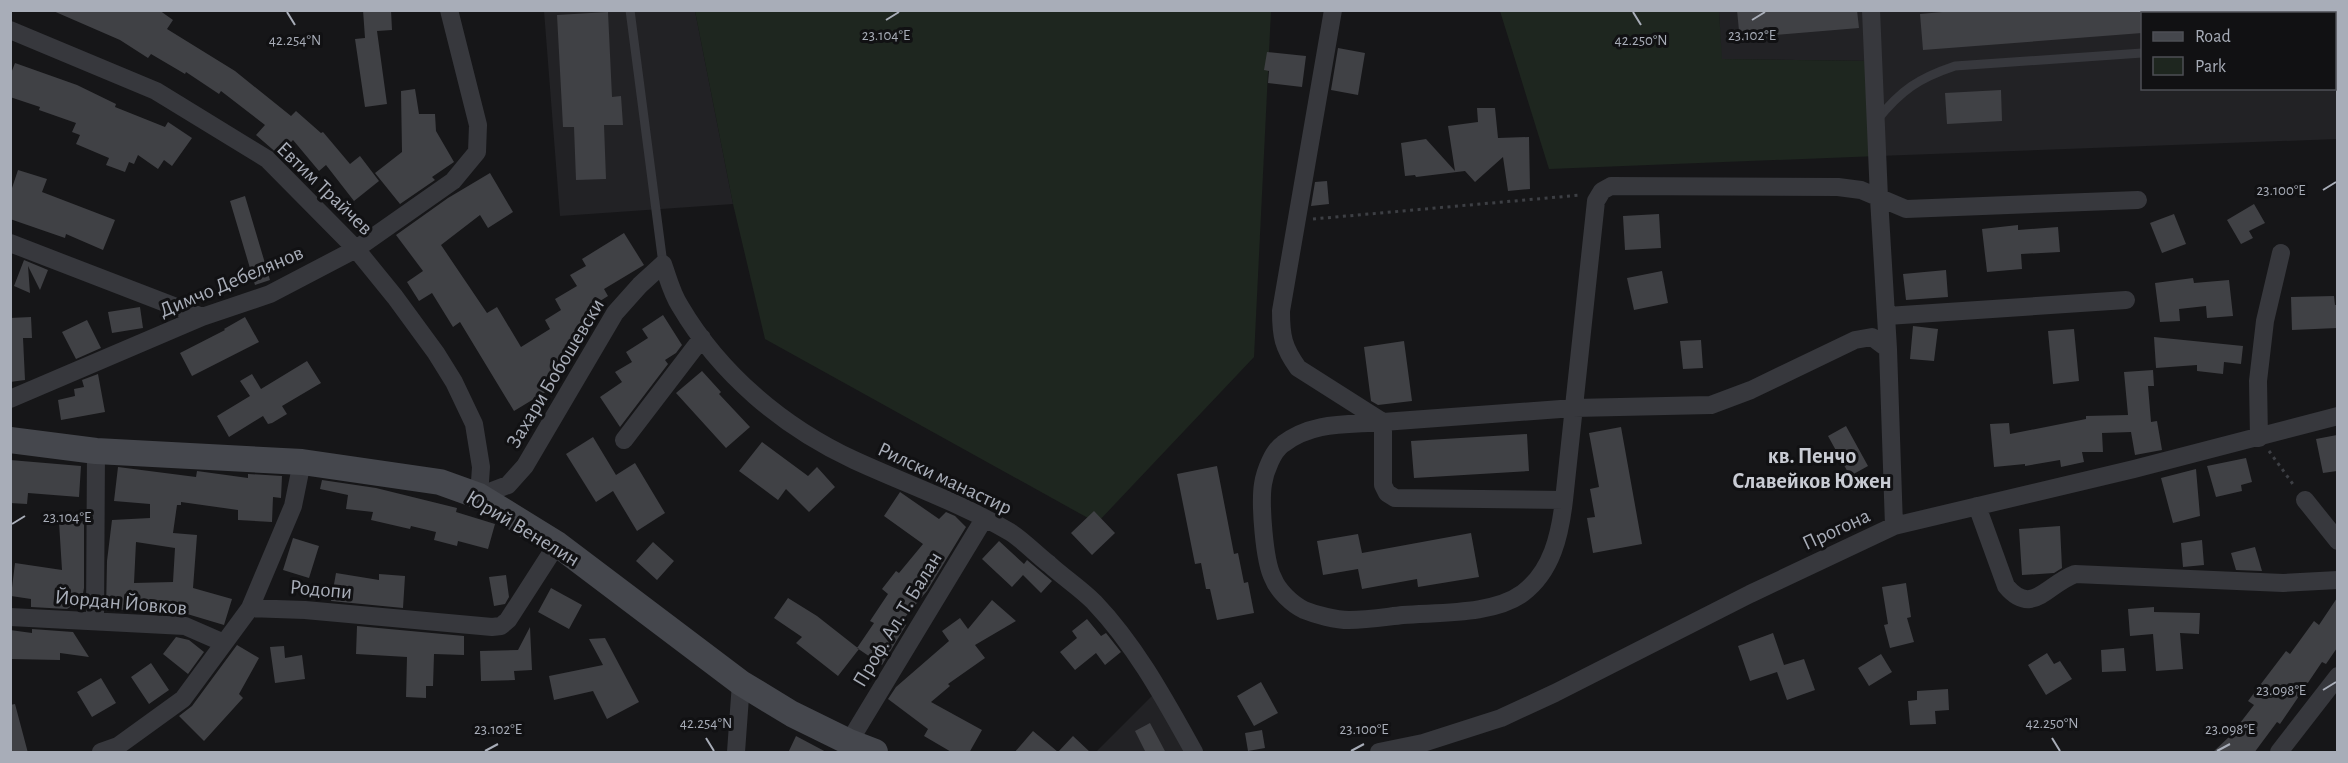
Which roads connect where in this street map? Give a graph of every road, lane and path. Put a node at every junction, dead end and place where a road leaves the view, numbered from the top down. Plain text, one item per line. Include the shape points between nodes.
1 (449, 10) edge
2 (630, 10) edge
3 (1333, 10) edge
4 (1871, 10) edge
5 (10, 30) edge
6 (2141, 53) edge
7 (1877, 120) junction
8 (1879, 198) junction
9 (2138, 200) dead end
10 (1596, 201) junction
11 (1296, 221) junction
12 (10, 243) edge
13 (356, 249) junction
14 (2281, 253) dead end
15 (663, 264) junction
16 (2126, 300) dead end
17 (1887, 316) junction
18 (202, 317) junction
19 (702, 338) junction
20 (1888, 349) junction
21 (10, 399) edge
22 (1574, 408) junction
23 (2337, 416) edge
24 (1383, 422) junction
25 (2259, 438) junction
26 (10, 440) edge
27 (624, 440) dead end
28 (96, 451) junction
29 (302, 462) junction
30 (479, 496) junction
31 (1564, 500) junction
32 (2305, 500) joint
33 (1977, 506) junction
34 (984, 519) junction
35 (1894, 526) junction
36 (2337, 541) edge
37 (557, 544) junction
38 (2337, 580) edge
39 (250, 608) junction
40 (10, 617) edge
41 (95, 620) junction
42 (224, 643) junction
43 (2337, 676) edge
44 (741, 683) junction
45 (849, 742) junction
46 (101, 753) edge
47 (735, 753) edge
48 (875, 753) edge
49 (1194, 753) edge
50 (1379, 753) edge
51 (2279, 753) edge

1 - 13 street, Димчо Дебелянов via 478,125 477,152 453,181
2 - 15 lane
3 - 11 street
4 - 7 street
5 - 13 street, Евтим Трайчев via 156,91 267,159
6 - 7 lane via 1954,66 1928,75 1894,98
7 - 8 street
8 - 9 street via 1906,209
8 - 10 street via 1861,190 1838,187 1611,186
8 - 17 street
10 - 11 path via 1586,195
10 - 22 street
11 - 24 street via 1281,311 1281,337 1288,355 1298,368
12 - 18 street
13 - 18 street, Димчо Дебелянов via 270,294
13 - 30 street, Евтим Трайчев via 402,305 454,382 474,424 481,466
14 - 25 street via 2265,321 2258,381
15 - 19 street, Рилски манастир via 678,305
15 - 30 street, Захари Бобошевски via 615,313 525,466 508,485
16 - 17 street
17 - 20 street
18 - 21 street, Димчо Дебелянов
19 - 27 street
19 - 34 street, Рилски манастир via 753,395 810,437
20 - 22 street via 1872,337 1855,340 1711,405
20 - 35 street
22 - 24 street
22 - 31 street
23 - 25 street, Прогона
24 - 31 street via 1383,485 1395,498
24 - 31 street via 1316,427 1281,445 1270,463 1263,484 1265,555 1273,579 1285,596 1305,610 1348,620 1505,603 1524,592 1542,574 1560,531
25 - 32 path
25 - 33 street, Прогона
26 - 28 street, Юрий Венелин
28 - 29 street, Юрий Венелин
28 - 41 street
29 - 30 street, Юрий Венелин via 440,482
29 - 39 street via 293,506
30 - 37 street, Юрий Венелин
32 - 36 street
33 - 35 street, Прогона
33 - 38 street via 2006,586 2015,597 2026,601 2075,574 2283,583
34 - 45 street, Проф. Ал. Т. Балан
34 - 49 street, Рилски манастир via 1011,533 1093,601 1157,687
35 - 50 street, Прогона via 1501,718
37 - 39 street, Родопи via 501,626
37 - 44 street, Юрий Венелин
39 - 42 street
40 - 41 street, Йордан Йовков
41 - 42 street, Йордан Йовков via 185,626
42 - 46 street via 183,699 118,746
43 - 51 street
44 - 45 street, Юрий Венелин
44 - 47 street
45 - 48 street, Юрий Венелин

